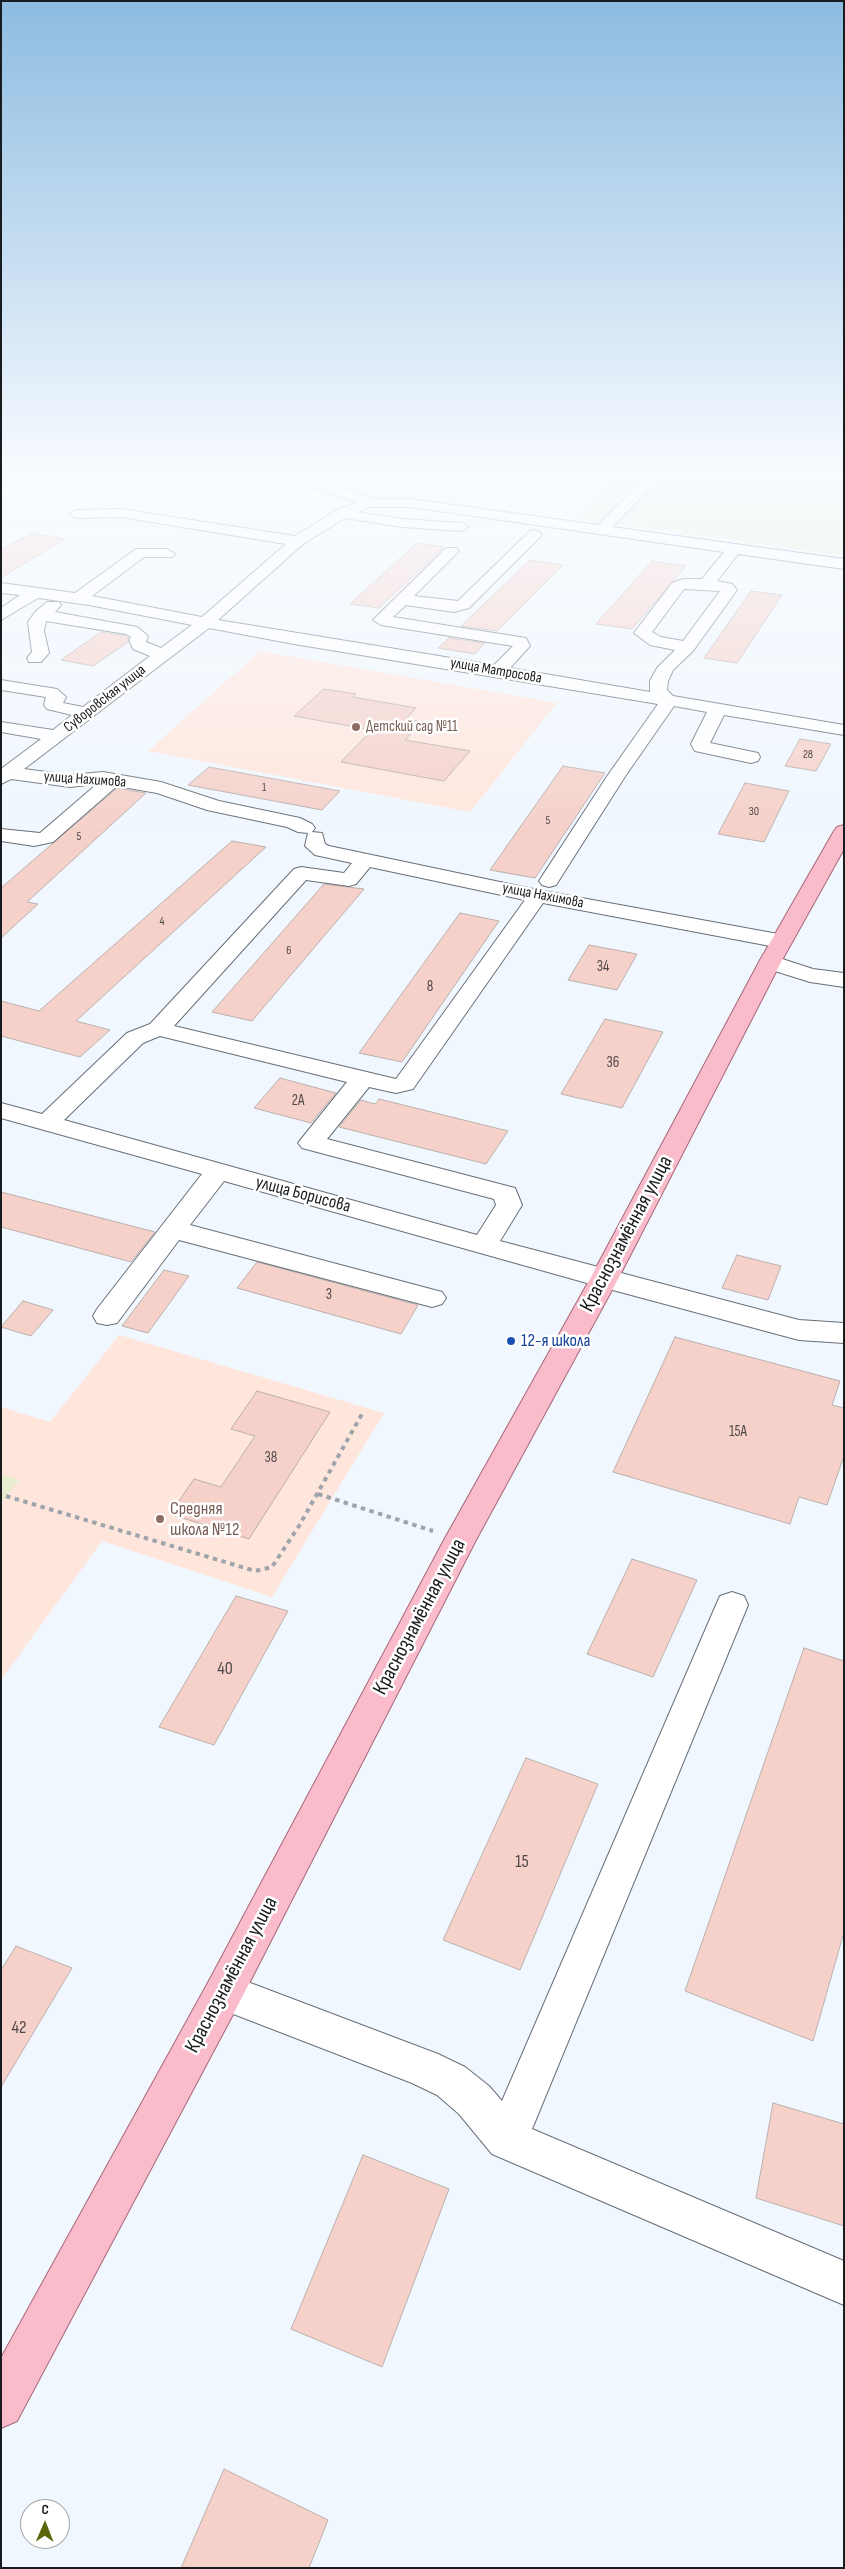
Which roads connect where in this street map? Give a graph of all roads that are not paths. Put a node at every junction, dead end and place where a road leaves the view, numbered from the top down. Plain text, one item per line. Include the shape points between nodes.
1 (36, 593) joint
2 (79, 593) edge
3 (239, 593) edge
4 (408, 593) edge
5 (476, 593) edge
6 (673, 593) edge
7 (727, 593) edge
8 (71, 598) junction
9 (401, 600) junction
10 (1, 615) edge
11 (41, 615) junction
12 (206, 622) junction
13 (687, 646) junction
14 (162, 655) junction
15 (35, 658) dead end
16 (498, 671) junction
17 (1, 685) edge
18 (668, 701) junction
19 (717, 710) junction
20 (88, 713) junction
21 (1, 727) edge
22 (844, 730) edge
23 (58, 736) junction
24 (752, 757) dead end
25 (5, 776) edge
26 (113, 780) junction
27 (844, 831) edge
28 (1, 836) edge
29 (365, 860) junction
30 (543, 889) junction
31 (781, 941) junction
32 (770, 962) junction
33 (844, 980) edge
34 (158, 1029) junction
35 (363, 1078) junction
36 (1, 1110) edge
37 (46, 1123) junction
38 (218, 1172) junction
39 (175, 1230) junction
40 (484, 1245) junction
41 (604, 1279) junction
42 (432, 1298) dead end
43 (107, 1316) dead end
44 (844, 1333) edge
45 (732, 1605) dead end
46 (224, 1992) junction
47 (508, 2139) junction
48 (844, 2283) edge
49 (1, 2405) edge

1 - 8 street, улица Матросова
1 - 10 street
2 - 8 street
3 - 12 street, Суворовская улица
4 - 9 street
5 - 9 street via 463,606 454,607
6 - 13 street via 642,633 656,641
7 - 13 street
8 - 11 street
8 - 12 street, улица Матросова
9 - 16 street via 381,620 520,642 522,646
11 - 14 street via 131,630 140,636 138,645
11 - 15 street via 36,622 36,631 42,652
12 - 14 street, Суворовская улица
12 - 16 street, улица Матросова
13 - 18 street via 658,680 658,691
14 - 20 street, Суворовская улица
16 - 18 street, улица Матросова
17 - 20 street via 51,693 57,698 53,705
18 - 19 street, улица Матросова
18 - 30 street
19 - 22 street, улица Матросова
19 - 24 street via 700,744 702,747
20 - 23 street, Суворовская улица
21 - 23 street
23 - 25 street, Суворовская улица
25 - 26 street, улица Нахимова via 70,781
26 - 28 street via 46,838 34,840
26 - 29 street, улица Нахимова via 161,788 214,806 293,822 310,833 315,846 322,851
27 - 31 main road, Краснознамённая улица
29 - 30 street, улица Нахимова
29 - 34 street via 349,880 301,873
30 - 31 street, улица Нахимова
30 - 35 street via 404,1084 396,1086
31 - 32 main road, Краснознамённая улица
32 - 33 street via 810,975
32 - 41 main road, Краснознамённая улица
34 - 35 street
34 - 37 street via 135,1038
35 - 40 street via 311,1143 506,1194 509,1205
36 - 37 street, улица Борисова
37 - 38 street, улица Борисова
38 - 39 street
38 - 40 street, улица Борисова
39 - 42 street
39 - 43 street
40 - 41 street, улица Борисова
41 - 44 street, улица Борисова via 799,1330
41 - 46 main road, Краснознамённая улица via 460,1540
45 - 47 street
46 - 47 street via 451,2081 474,2100
46 - 49 main road, Краснознамённая улица
47 - 48 street

